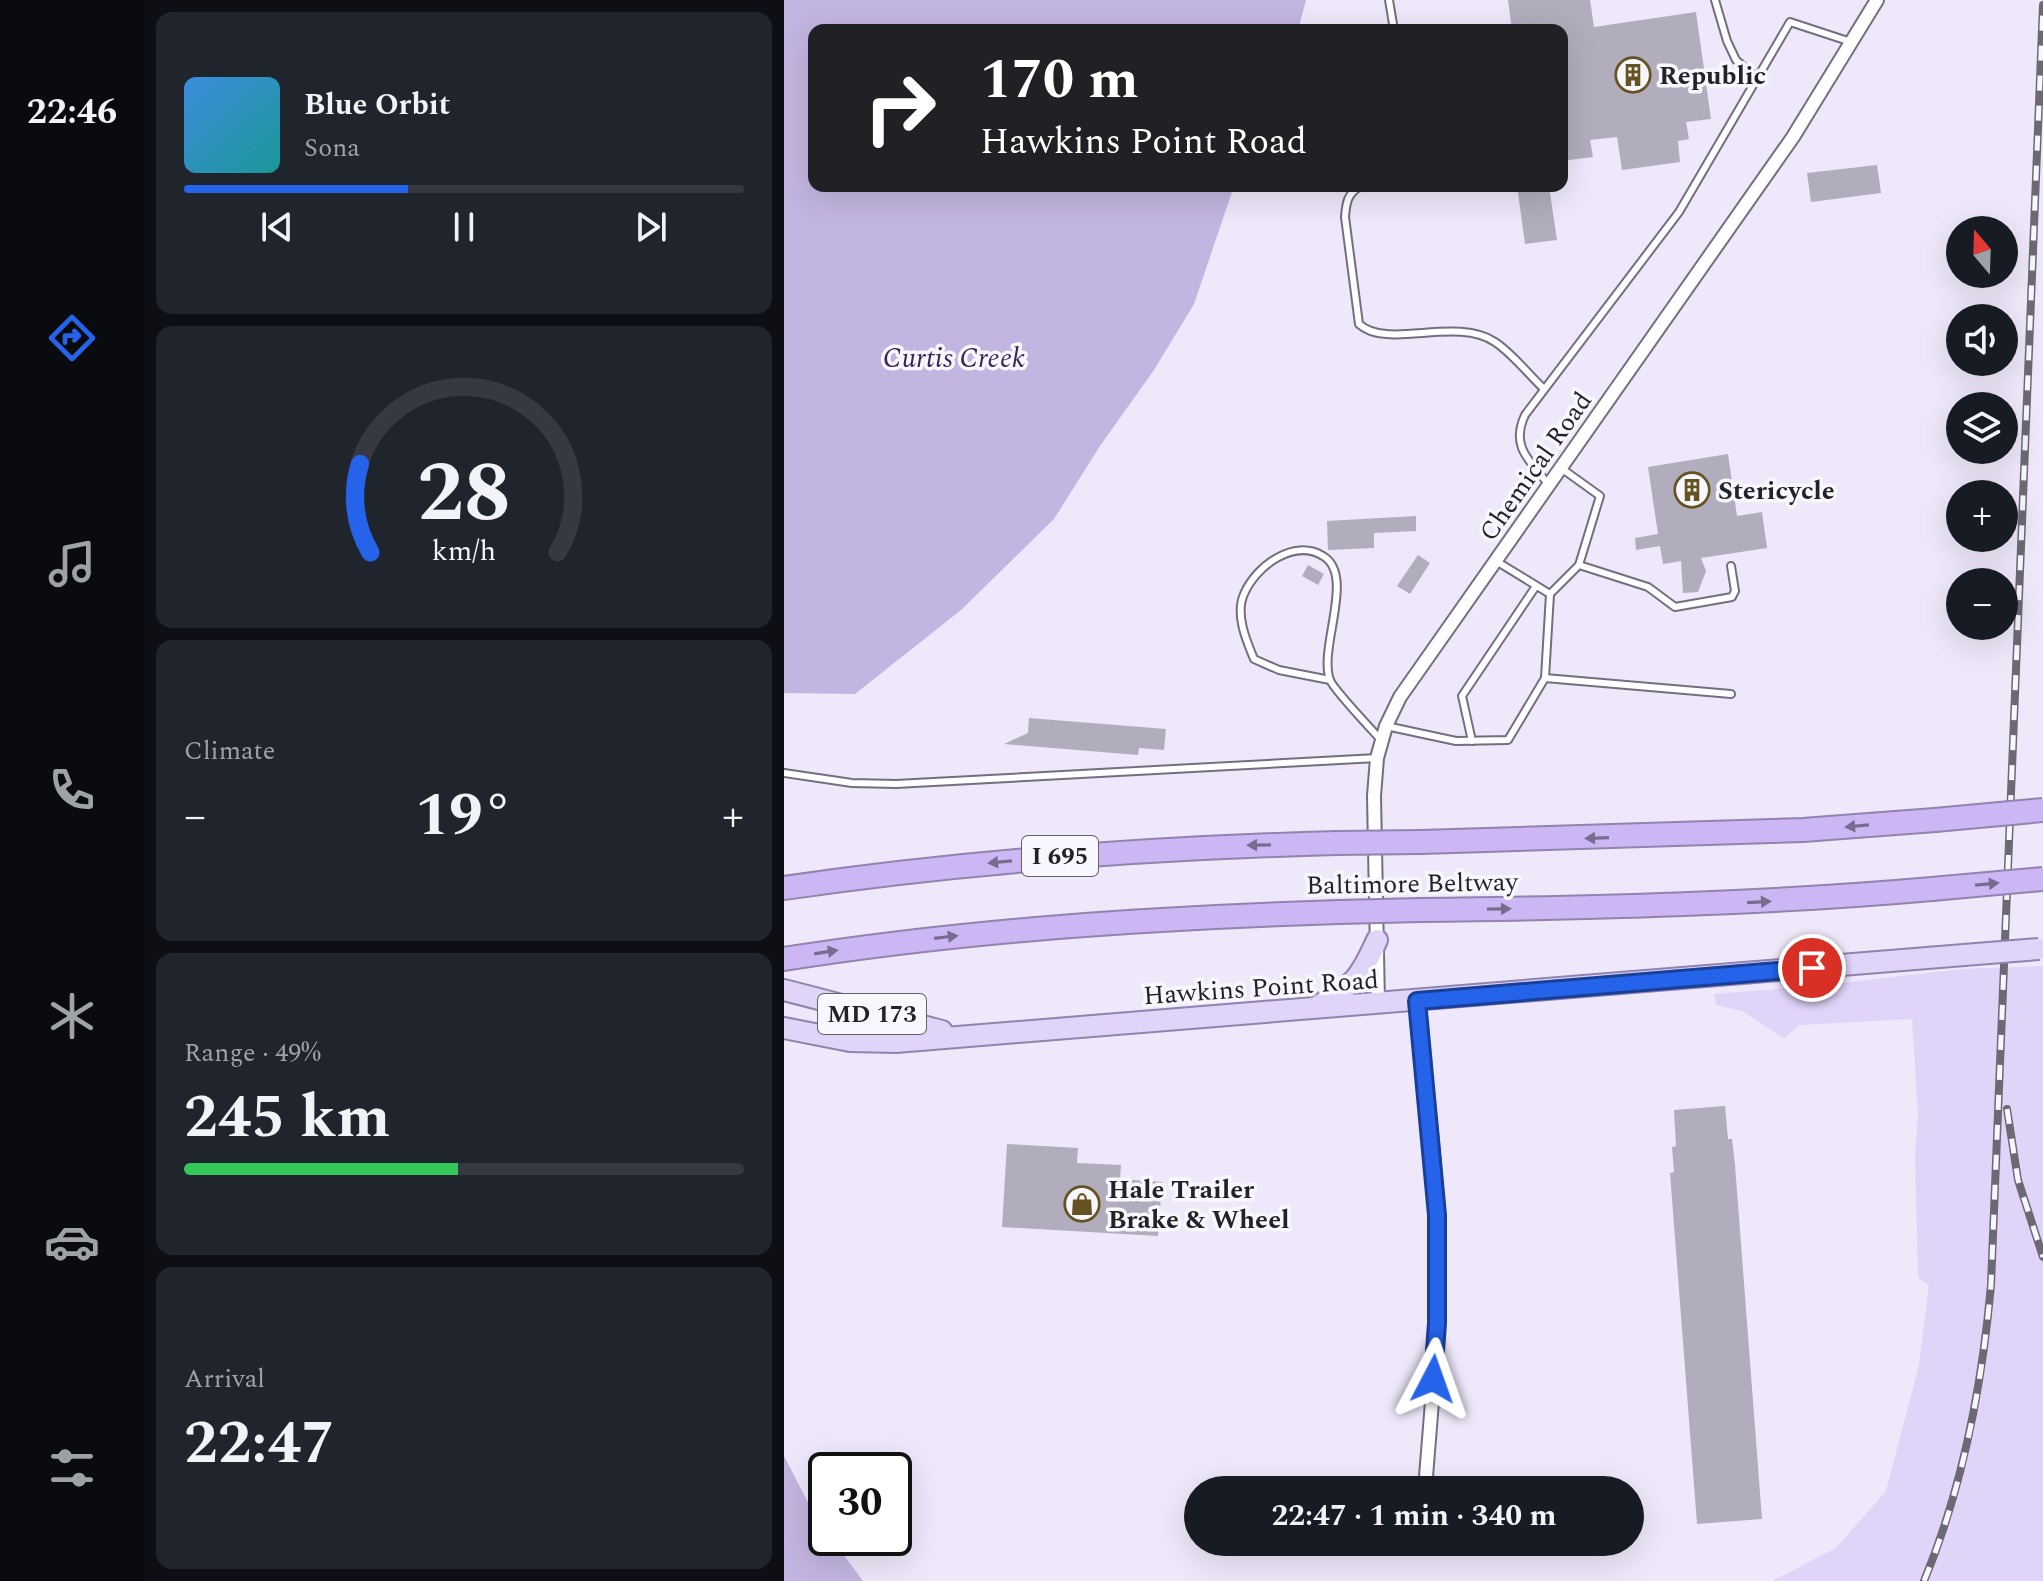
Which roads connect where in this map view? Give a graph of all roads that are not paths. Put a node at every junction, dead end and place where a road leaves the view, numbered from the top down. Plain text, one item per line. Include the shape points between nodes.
1 (1389, 0) edge
2 (1715, 0) edge
3 (1877, 0) edge
4 (1393, 24) edge
5 (1852, 42) junction
6 (1757, 78) junction
7 (1353, 192) edge
8 (1544, 389) junction
9 (1561, 468) junction
10 (1549, 485) junction
11 (1496, 561) junction
12 (1579, 565) junction
13 (1731, 566) dead end
14 (1536, 586) junction
15 (1550, 594) junction
16 (1545, 678) junction
17 (1330, 680) junction
18 (1731, 694) dead end
19 (1386, 726) junction
20 (1382, 741) junction
21 (1472, 741) junction
22 (1377, 758) junction
23 (784, 773) edge
24 (2043, 810) edge
25 (2043, 879) edge
26 (784, 888) edge
27 (1377, 940) junction
28 (2041, 949) edge
29 (784, 959) edge
30 (784, 990) edge
31 (1417, 1001) junction
32 (1378, 1004) junction
33 (1314, 1009) junction
34 (784, 1028) edge
35 (962, 1035) junction
36 (1426, 1476) edge

1 - 4 lane
2 - 6 lane via 1736,60
3 - 5 street, Chemical Road
5 - 6 lane via 1790,22
5 - 9 street, Chemical Road via 1793,137
6 - 8 lane via 1679,212
7 - 8 lane via 1345,217 1359,324 1379,335 1469,332 1495,342
8 - 10 lane via 1525,415 1519,441
9 - 10 street, Chemical Road
9 - 12 lane via 1600,496
10 - 11 street, Chemical Road
11 - 14 lane
11 - 19 street, Chemical Road via 1400,697
12 - 13 lane via 1648,587 1675,607 1732,597
12 - 15 lane
14 - 15 lane
14 - 21 lane via 1462,696
15 - 16 lane
16 - 18 lane
16 - 21 lane via 1508,740
17 - 17 lane via 1335,569 1307,549 1286,554 1264,565 1243,595 1242,630 1254,659
17 - 20 lane
19 - 20 street, Chemical Road
19 - 21 lane
20 - 22 street, Chemical Road
22 - 23 lane via 896,784
22 - 27 street, Chemical Road
24 -> 26 highway, Baltimore Beltway / I 695, bridge via 1725,834 1085,854
29 -> 25 highway, Baltimore Beltway, bridge via 1091,924 1812,900
27 - 32 street, Chemical Road
27 - 33 main road via 1353,984
28 - 31 main road, Hawkins Point Road / MD 173, bridge
30 - 35 main road, MD 173
31 - 32 main road, Hawkins Point Road / MD 173
31 - 36 street via 1438,1247
32 - 33 main road, Hawkins Point Road / MD 173
33 - 35 main road, Hawkins Point Road / MD 173
34 - 35 main road, MD 173 via 850,1041

